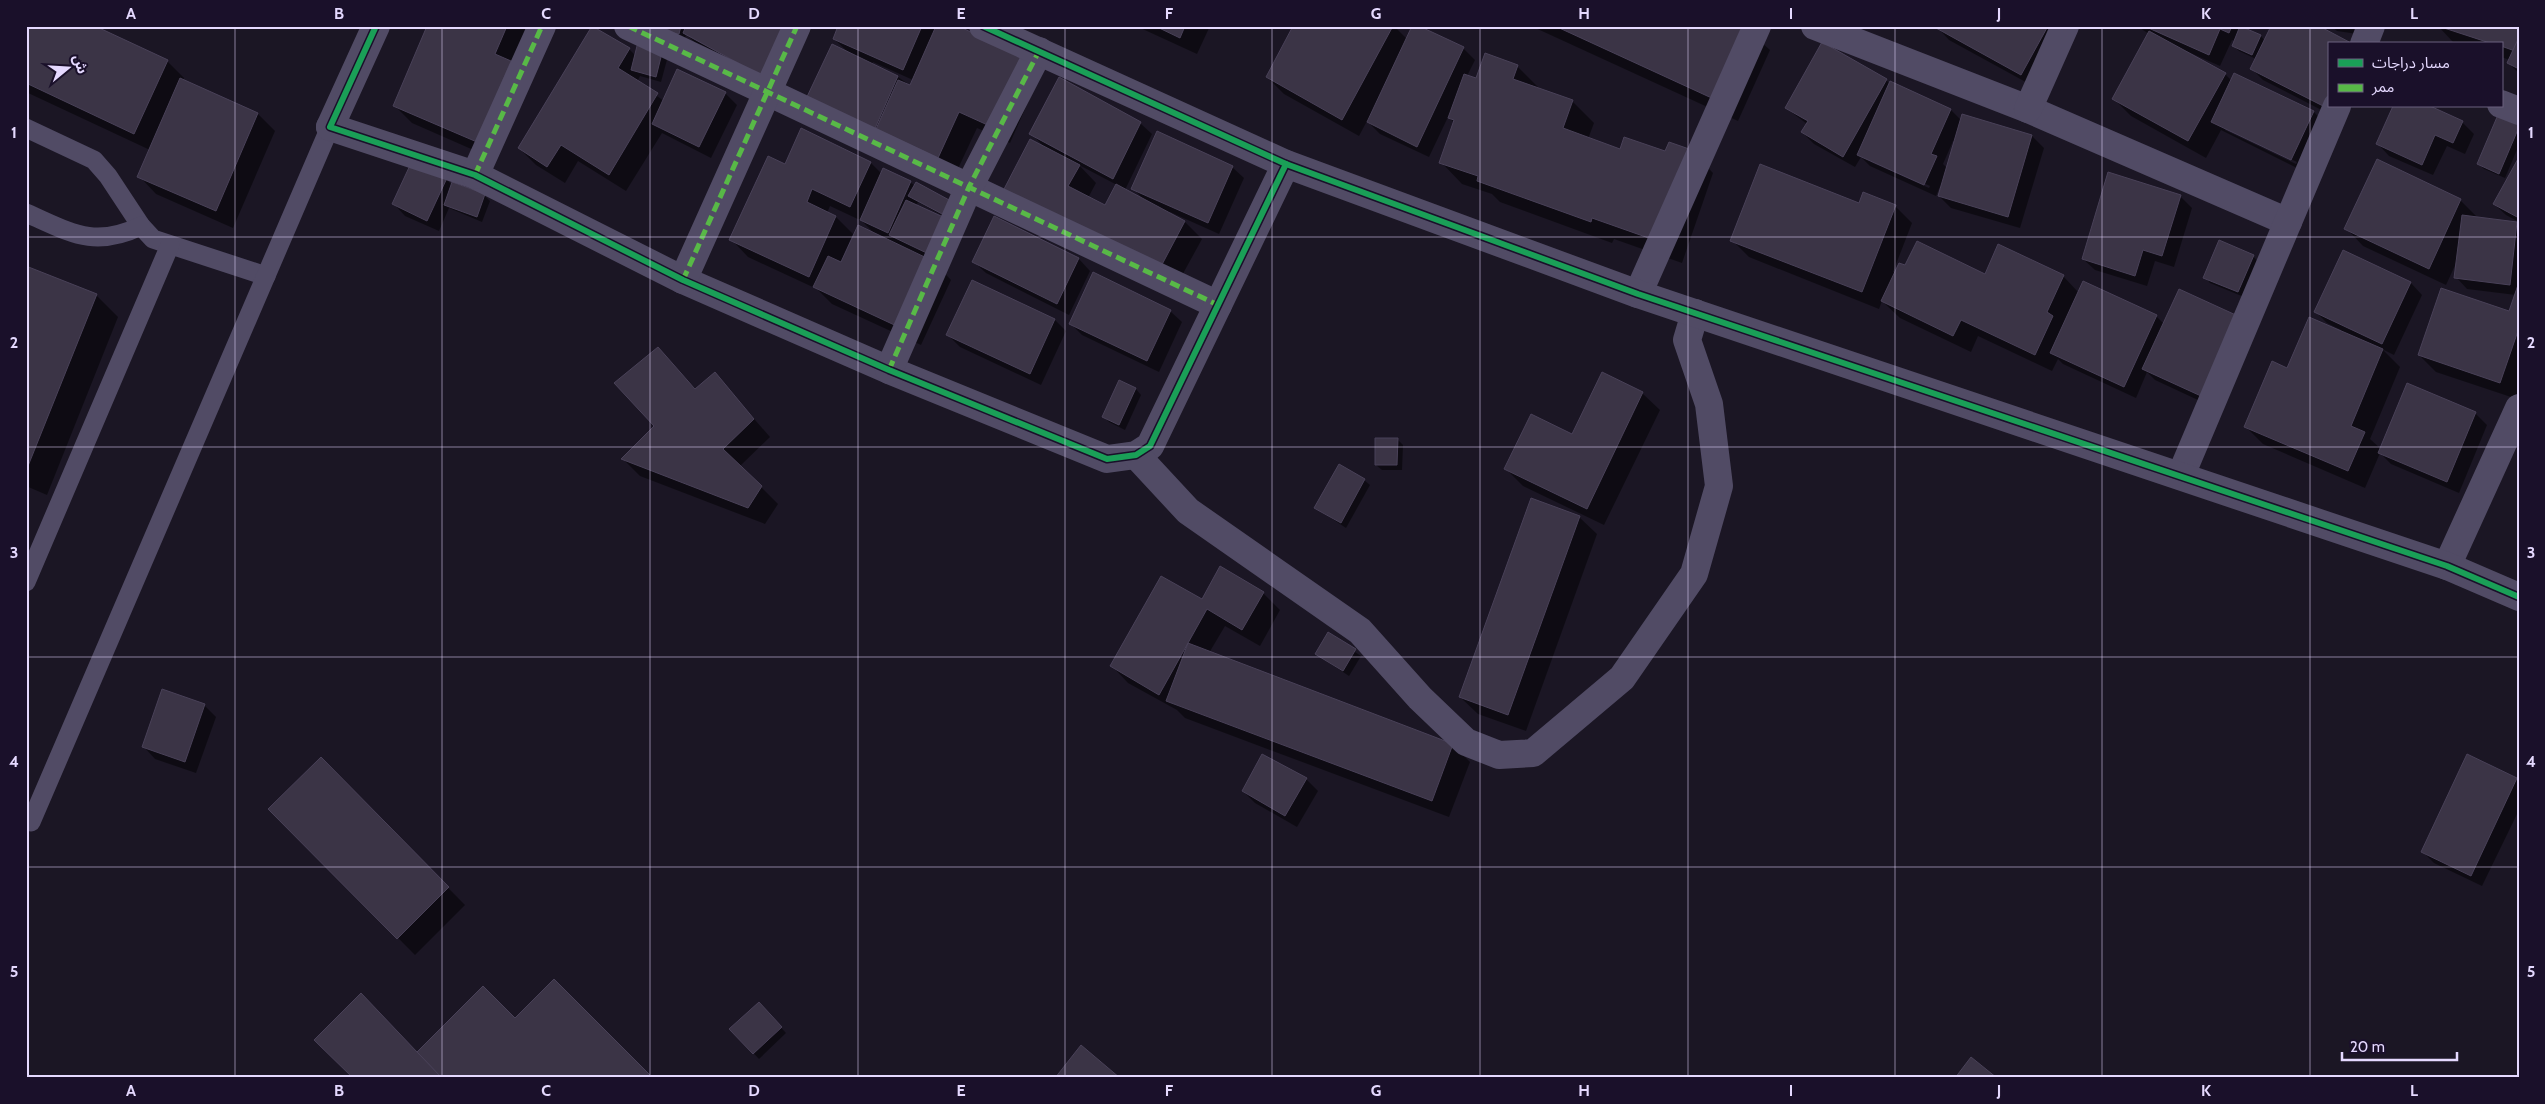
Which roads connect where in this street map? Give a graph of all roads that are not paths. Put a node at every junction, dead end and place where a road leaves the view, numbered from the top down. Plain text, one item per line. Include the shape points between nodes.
1 (376, 26) edge
2 (542, 26) edge
3 (628, 26) edge
4 (797, 26) edge
5 (983, 26) edge
6 (1757, 26) edge
7 (1815, 26) edge
8 (2065, 26) edge
9 (2371, 26) edge
10 (2365, 42) edge
11 (1039, 51) junction
12 (767, 92) junction
13 (2502, 104) edge
14 (2336, 108) edge
15 (2028, 109) junction
16 (2519, 111) edge
17 (330, 127) junction
18 (26, 128) edge
19 (1286, 164) junction
20 (475, 175) junction
21 (969, 187) junction
22 (26, 213) edge
23 (2288, 222) junction
24 (141, 226) junction
25 (170, 245) junction
26 (266, 276) junction
27 (683, 280) junction
28 (1638, 294) junction
29 (1218, 305) junction
30 (1695, 313) junction
31 (889, 370) junction
32 (2519, 408) edge
33 (1136, 455) junction
34 (2181, 475) junction
35 (2447, 566) junction
36 (26, 582) edge
37 (2519, 597) edge
38 (31, 822) dead end

1 - 17 street
2 - 20 street
3 - 12 street
4 - 12 street
5 - 11 street
6 - 28 street
7 - 15 street
8 - 15 street
9 - 10 street
11 - 19 street
11 - 21 street
12 - 21 street
12 - 27 street
13 - 16 street
14 - 23 street
15 - 23 street
17 - 20 street
17 - 26 lane
18 - 24 lane via 94,160
19 - 28 street
19 - 29 street
20 - 27 street
21 - 29 street
21 - 31 street
22 - 24 lane via 86,237 105,238
23 - 34 street
24 - 25 lane via 154,239
25 - 26 lane
25 - 36 lane
26 - 38 lane
27 - 31 street
28 - 30 street
29 - 33 street via 1150,446
30 - 33 street via 1687,340 1709,404 1719,486 1694,574 1622,678 1533,754 1499,755 1466,742 1420,698 1360,631 1188,512
30 - 34 street
31 - 33 street via 1107,459
32 - 35 street
34 - 35 street
35 - 37 street

